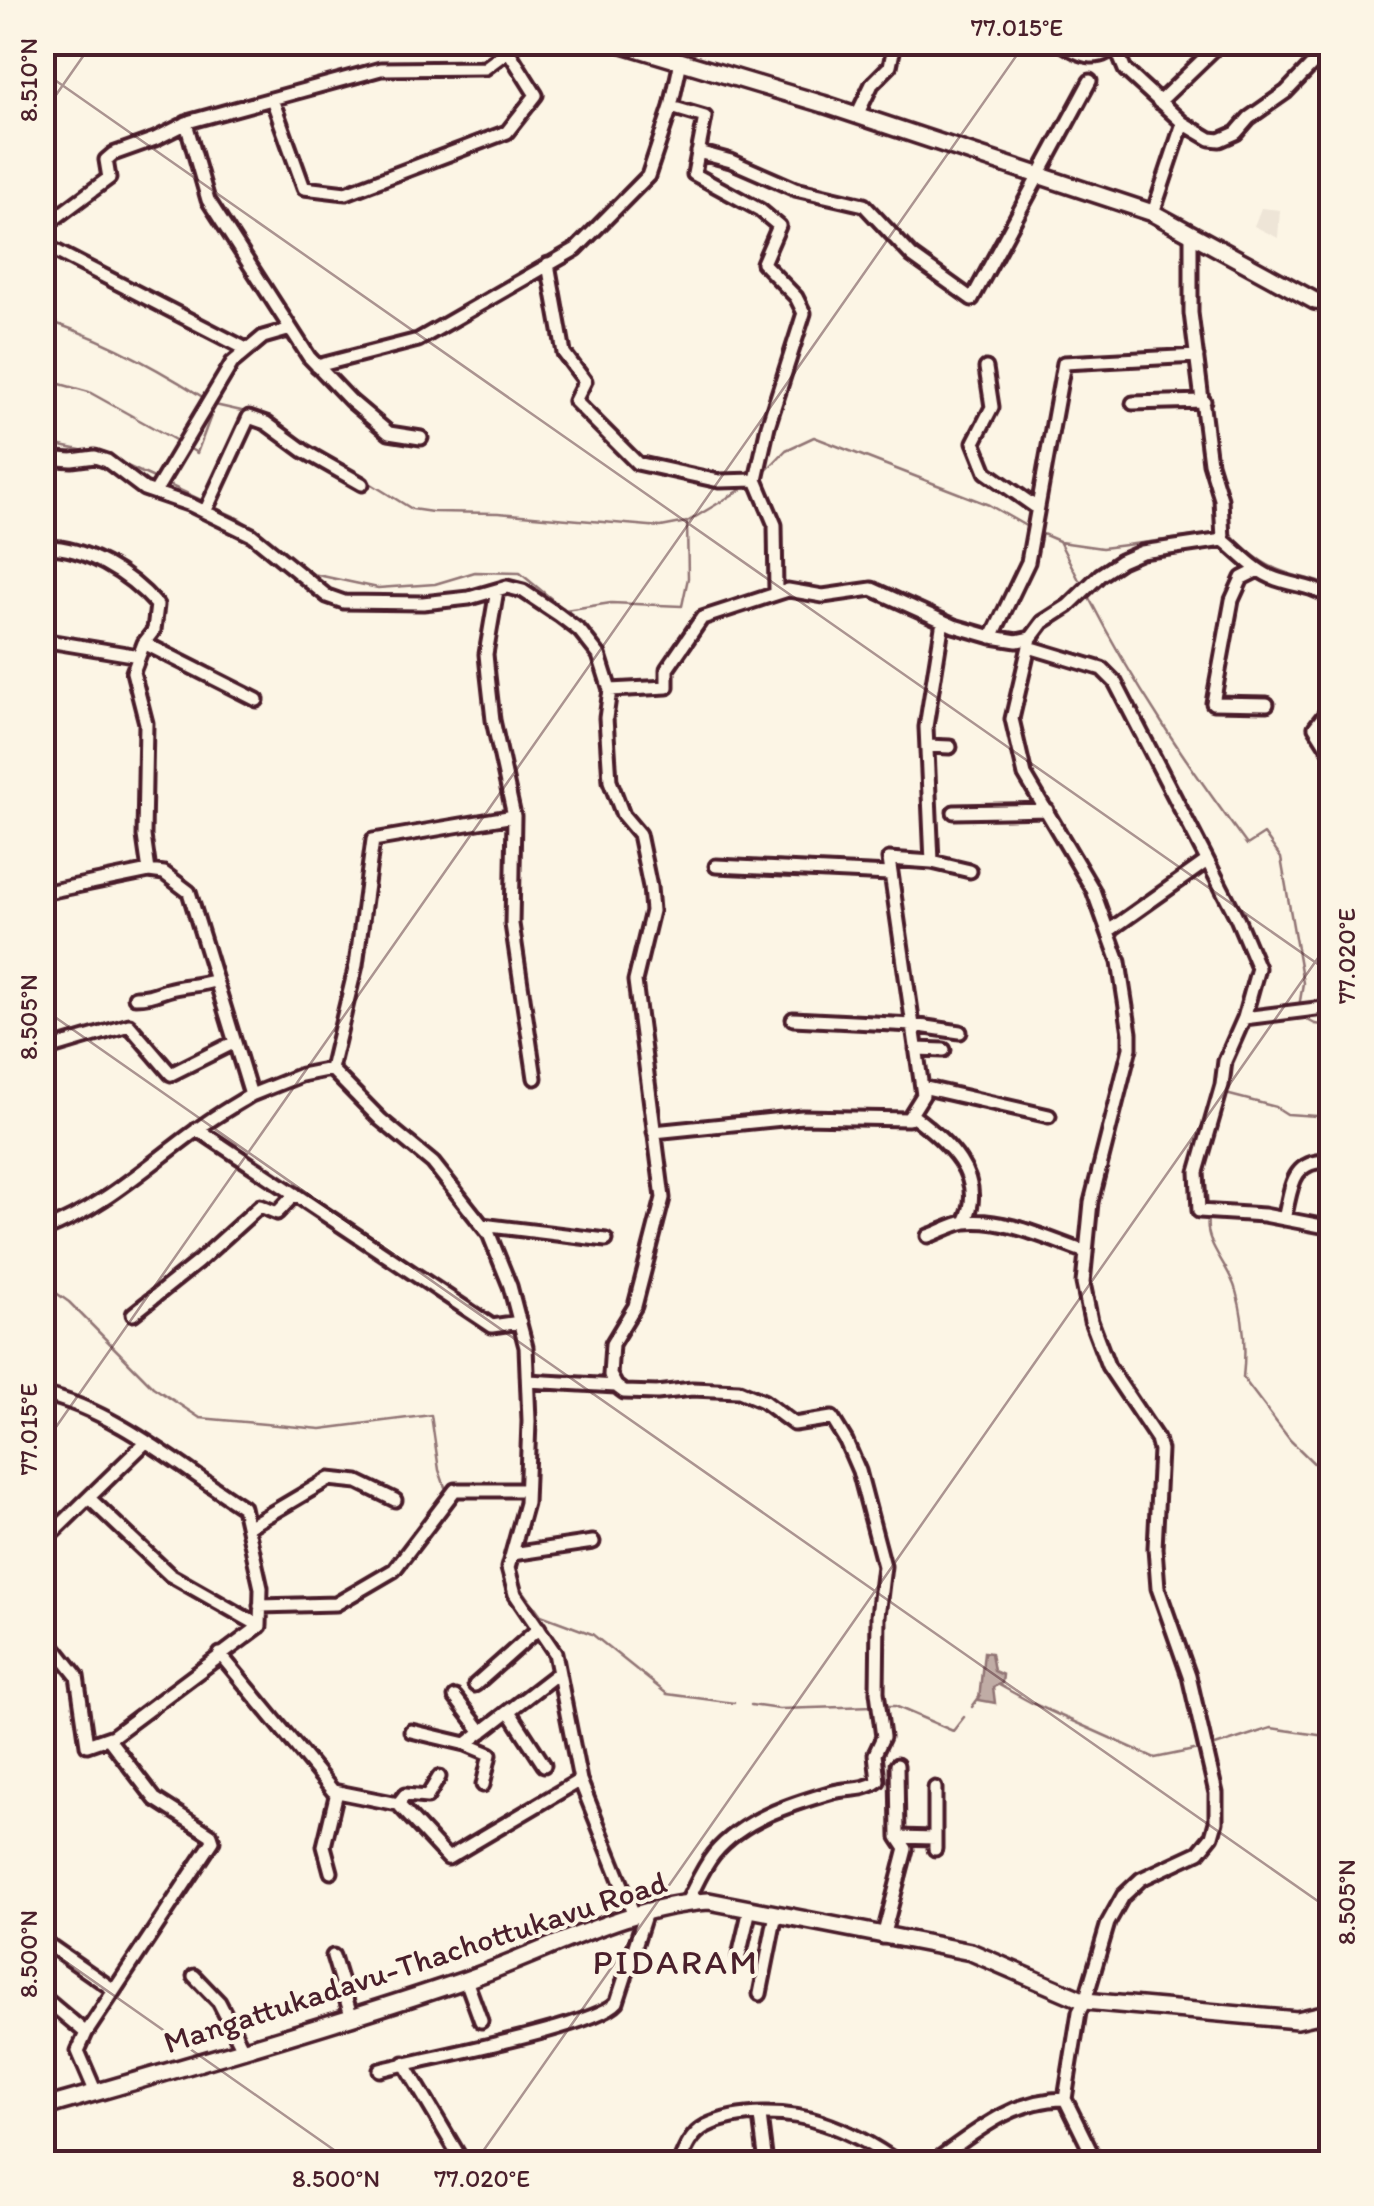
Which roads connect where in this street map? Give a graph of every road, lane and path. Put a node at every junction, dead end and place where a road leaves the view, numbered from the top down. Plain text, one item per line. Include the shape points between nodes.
1 (520, 42) edge
2 (616, 42) edge
3 (895, 42) edge
4 (1059, 42) edge
5 (1122, 42) edge
6 (1216, 42) edge
7 (1328, 42) edge
8 (509, 52) junction
9 (681, 61) junction
10 (1090, 81) dead end
11 (272, 98) junction
12 (1160, 102) junction
13 (671, 107) junction
14 (857, 115) junction
15 (1183, 122) junction
16 (186, 123) junction
17 (698, 152) junction
18 (1042, 174) junction
19 (1154, 213) junction
20 (42, 228) edge
21 (1191, 233) junction
22 (42, 244) edge
23 (548, 264) junction
24 (1332, 303) edge
25 (290, 328) junction
26 (246, 349) junction
27 (1197, 356) junction
28 (317, 366) junction
29 (986, 368) dead end
30 (1204, 401) junction
31 (1133, 403) dead end
32 (421, 438) dead end
33 (42, 458) edge
34 (756, 480) junction
35 (362, 484) dead end
36 (155, 492) junction
37 (1036, 508) junction
38 (204, 512) junction
39 (1222, 540) junction
40 (42, 547) edge
41 (1258, 570) junction
42 (497, 590) junction
43 (776, 592) junction
44 (1332, 598) edge
45 (943, 621) junction
46 (992, 638) junction
47 (42, 640) edge
48 (1030, 642) junction
49 (144, 644) junction
50 (139, 656) junction
51 (610, 690) junction
52 (257, 700) dead end
53 (1266, 704) dead end
54 (1332, 705) edge
55 (926, 746) junction
56 (950, 747) dead end
57 (1332, 754) edge
58 (1046, 810) junction
59 (954, 812) dead end
60 (514, 816) junction
61 (1207, 861) junction
62 (932, 862) junction
63 (716, 866) dead end
64 (149, 871) junction
65 (970, 871) dead end
66 (890, 874) junction
67 (42, 893) edge
68 (1110, 930) junction
69 (216, 980) junction
70 (136, 998) dead end
71 (1332, 1008) edge
72 (1244, 1018) junction
73 (793, 1019) dead end
74 (913, 1025) junction
75 (960, 1032) dead end
76 (233, 1043) junction
77 (916, 1049) junction
78 (944, 1050) dead end
79 (42, 1052) edge
80 (330, 1070) junction
81 (535, 1078) dead end
82 (922, 1087) junction
83 (251, 1096) junction
84 (912, 1115) junction
85 (1049, 1116) dead end
86 (198, 1129) junction
87 (654, 1132) junction
88 (1332, 1157) edge
89 (296, 1194) junction
90 (1284, 1219) junction
91 (965, 1222) junction
92 (482, 1225) junction
93 (1332, 1228) edge
94 (42, 1231) edge
95 (928, 1236) dead end
96 (606, 1240) dead end
97 (1084, 1252) junction
98 (133, 1314) dead end
99 (520, 1322) junction
100 (528, 1381) junction
101 (616, 1386) junction
102 (42, 1394) edge
103 (146, 1442) junction
104 (526, 1490) junction
105 (89, 1498) junction
106 (395, 1500) dead end
107 (248, 1528) junction
108 (593, 1542) dead end
109 (42, 1544) edge
110 (512, 1554) junction
111 (260, 1606) junction
112 (260, 1626) junction
113 (539, 1628) junction
114 (42, 1632) edge
115 (220, 1654) junction
116 (558, 1673) junction
117 (475, 1685) dead end
118 (455, 1697) dead end
119 (509, 1712) junction
120 (411, 1731) dead end
121 (482, 1732) junction
122 (108, 1738) junction
123 (466, 1744) junction
124 (544, 1765) dead end
125 (897, 1766) dead end
126 (439, 1778) dead end
127 (580, 1780) junction
128 (483, 1785) dead end
129 (934, 1788) dead end
130 (337, 1792) junction
131 (398, 1804) junction
132 (898, 1837) junction
133 (331, 1872) dead end
134 (687, 1902) junction
135 (750, 1908) junction
136 (640, 1914) junction
137 (776, 1914) junction
138 (883, 1936) junction
139 (42, 1940) edge
140 (333, 1956) dead end
141 (739, 1956) dead end
142 (194, 1976) dead end
143 (466, 1980) junction
144 (114, 1990) junction
145 (760, 1994) dead end
146 (42, 1996) edge
147 (1085, 2001) junction
148 (1332, 2012) edge
149 (352, 2016) junction
150 (481, 2022) dead end
151 (86, 2033) junction
152 (243, 2049) junction
153 (404, 2064) junction
154 (380, 2070) dead end
155 (96, 2092) junction
156 (1065, 2099) junction
157 (42, 2108) edge
158 (760, 2116) junction
159 (464, 2164) edge
160 (679, 2164) edge
161 (766, 2164) edge
162 (900, 2164) edge
163 (931, 2164) edge
164 (1097, 2164) edge

1 - 8 street
2 - 9 main road
3 - 14 street via 890,66
4 - 5 street via 1084,58 1103,56
5 - 12 street via 1118,53 1125,70
6 - 12 street
7 - 15 street via 1286,92 1236,133 1210,139
8 - 11 street via 486,68 381,68
8 - 11 street via 536,95 507,132 346,193 304,188
9 - 13 street
9 - 14 main road
10 - 18 street
11 - 16 street
12 - 15 street
13 - 17 street via 705,117
13 - 23 street via 648,176 576,249
14 - 18 main road
15 - 19 street
16 - 20 street via 113,154 106,160 109,178
16 - 25 street via 208,200
17 - 18 street via 864,206 912,256 972,299
17 - 34 street via 694,174 779,226 763,263 804,313
18 - 19 main road
19 - 21 main road
21 - 24 main road via 1315,301
21 - 27 street
22 - 26 street
23 - 28 street via 418,340
23 - 34 street via 564,353 585,381 575,401 637,464 718,481
25 - 26 street
25 - 28 street
26 - 36 street
27 - 30 street
27 - 37 street via 1064,363
28 - 32 street via 389,433
29 - 37 street via 992,407 974,442 986,472
30 - 31 street
30 - 39 street
33 - 36 street via 94,457
34 - 43 street via 776,525
35 - 38 street via 249,417
36 - 38 street
37 - 46 street via 1028,562
38 - 42 street via 252,535 311,585 344,602 423,603
39 - 41 street
39 - 48 street via 1121,561 1044,622
40 - 49 street via 72,547 146,593 158,605
41 - 44 street
41 - 53 street via 1242,578 1232,600 1214,703
42 - 51 street via 523,591 580,631 599,655
42 - 60 street via 486,654
43 - 45 street via 823,596 872,589
43 - 51 street via 702,618 667,669 667,687
45 - 46 street
45 - 55 street
46 - 48 street
47 - 50 street
48 - 58 street via 1012,719 1025,774
48 - 61 street via 1102,669 1115,682
49 - 50 street
49 - 52 street
50 - 64 street via 133,672 146,723
51 - 87 street via 610,781 639,834 652,911 634,981
54 - 57 street via 1314,727
55 - 56 street
55 - 62 street
58 - 59 street
58 - 68 street
60 - 80 street via 373,840 356,964
60 - 81 street via 512,924
61 - 68 street
61 - 72 street via 1258,968
62 - 65 street
62 - 66 street via 889,858
63 - 66 street
64 - 67 street
64 - 69 street via 189,892
66 - 74 street
68 - 97 street via 1130,1048
69 - 70 street
69 - 76 street
71 - 72 street
72 - 90 street via 1225,1061 1196,1172 1199,1210
73 - 74 street
74 - 75 street
74 - 77 street
76 - 79 street via 171,1074 130,1025
76 - 83 street
77 - 78 street
77 - 82 street
80 - 83 street
80 - 92 street via 433,1163
82 - 84 street
82 - 85 street
83 - 86 street
84 - 87 street via 802,1117
84 - 91 street via 943,1138 967,1174 972,1208
86 - 89 street
86 - 94 street via 100,1202
87 - 101 street via 663,1198 634,1306 612,1344
88 - 90 street via 1300,1168
89 - 98 street via 276,1213 260,1206
89 - 99 street via 492,1326
90 - 93 street
91 - 95 street
91 - 97 street via 1015,1228
92 - 96 street
92 - 99 street
97 - 147 street via 1082,1283 1098,1343 1158,1439 1158,1588 1189,1676 1217,1806 1212,1836 1199,1852 1123,1896 1102,1938
99 - 100 street
100 - 101 street
100 - 104 street
101 - 134 street via 636,1393 739,1391 794,1424 832,1418 859,1471 882,1553 878,1782 759,1818 714,1854
102 - 103 street via 126,1426
103 - 105 street
103 - 107 street via 243,1507
104 - 110 street
104 - 111 street via 455,1490 394,1570 336,1604
105 - 109 street
105 - 112 street via 170,1575
106 - 107 street via 358,1482 330,1479
107 - 111 street
108 - 110 street
110 - 113 street via 508,1568 515,1594
111 - 112 street
112 - 115 street
113 - 116 street via 555,1653
113 - 117 street
114 - 122 street via 76,1676 87,1745
115 - 122 street
115 - 130 street
116 - 119 street
116 - 127 street
118 - 121 street
119 - 121 street
119 - 124 street
120 - 123 street
121 - 123 street
122 - 144 street via 156,1799 214,1841
123 - 128 street via 490,1754
125 - 132 street
126 - 131 street via 428,1797 405,1795
127 - 131 street via 448,1858
127 - 136 street
129 - 132 street via 935,1844
130 - 131 street
130 - 133 street via 324,1846
132 - 138 street via 906,1850
134 - 135 main road, Mangattukadavu-Thachottukavu Road
134 - 136 main road, Mangattukadavu-Thachottukavu Road
135 - 137 main road, Mangattukadavu-Thachottukavu Road
135 - 141 street
136 - 143 main road, Mangattukadavu-Thachottukavu Road
136 - 153 street via 610,2010
137 - 138 main road, Mangattukadavu-Thachottukavu Road
137 - 145 street
138 - 147 main road, Mangattukadavu-Thachottukavu Road via 971,1952
139 - 144 street
140 - 149 street
142 - 152 street via 219,2002
143 - 149 main road, Mangattukadavu-Thachottukavu Road
143 - 150 street
144 - 151 street
146 - 151 street
147 - 148 main road, Mangattukadavu-Thachottukavu Road via 1297,2020
147 - 156 street
149 - 152 main road, Mangattukadavu-Thachottukavu Road
151 - 155 street via 78,2052
152 - 155 main road, Mangattukadavu-Thachottukavu Road
153 - 154 street
153 - 159 street
155 - 157 main road, Mangattukadavu-Thachottukavu Road
156 - 163 street via 995,2117
156 - 164 street
158 - 160 street via 705,2126
158 - 161 street
158 - 162 street via 819,2121

